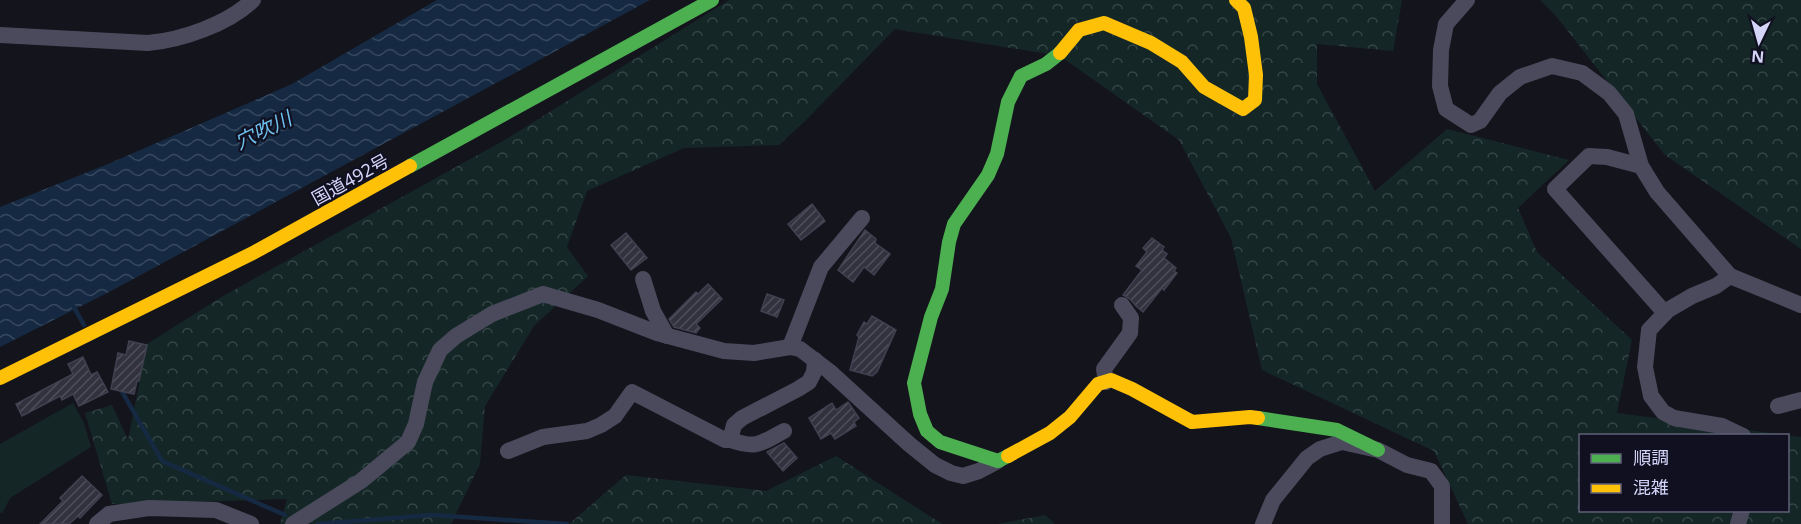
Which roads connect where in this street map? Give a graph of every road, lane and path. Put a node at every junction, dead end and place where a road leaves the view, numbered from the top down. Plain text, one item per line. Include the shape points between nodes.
1 (253, 0) edge
2 (712, 0) edge
3 (1236, 0) edge
4 (1467, 0) edge
5 (0, 35) edge
6 (1641, 166) junction
7 (862, 218) dead end
8 (1730, 276) junction
9 (643, 279) dead end
10 (1122, 305) dead end
11 (1801, 305) edge
12 (1665, 313) junction
13 (666, 336) junction
14 (790, 347) junction
15 (815, 360) junction
16 (0, 378) edge
17 (1106, 382) junction
18 (1801, 400) edge
19 (1778, 406) dead end
20 (784, 431) dead end
21 (1741, 434) edge
22 (730, 440) junction
23 (1378, 450) junction
24 (508, 451) dead end
25 (998, 461) junction
26 (97, 524) edge
27 (251, 524) edge
28 (293, 524) edge
29 (1263, 524) edge
30 (1442, 524) edge

1 - 5 street via 232,17 162,42
2 - 16 main road, 国道492号 via 253,253
3 - 25 main road via 1244,8 1256,75 1256,100 1243,109 1204,87 1182,62 1104,23 1079,30 1046,64 1022,76 1008,102 997,154 988,175 954,224 942,289 922,345 914,383 927,430 940,442
4 - 6 street via 1446,24 1440,86 1446,109 1471,125 1480,121 1500,93 1520,77 1552,66 1582,73 1609,93 1626,114
6 - 8 street via 1657,192
6 - 12 street via 1607,156 1589,156 1555,189
7 - 14 street via 821,267
8 - 11 street
8 - 12 street
9 - 13 street
10 - 17 street via 1131,318 1130,333 1104,369
12 - 21 street via 1648,330 1645,367 1651,396 1663,412 1674,418 1722,426
13 - 14 street via 724,351 754,353
13 - 28 street via 543,294 492,314 441,350 425,382 408,442 361,481
14 - 15 street
15 - 22 street via 808,382 742,418 734,425
15 - 25 street via 909,444 951,474 963,476
17 - 23 main road via 1112,380 1132,389 1192,422 1250,417 1337,430
17 - 25 main road via 1098,384 1070,417 1050,433
18 - 19 street
20 - 22 street via 756,445
22 - 24 street via 632,392 615,416 602,425 543,437
23 - 29 street via 1342,442 1320,449 1307,458 1273,500
23 - 30 street via 1407,465 1431,471 1442,486
26 - 27 street via 109,514 149,508 216,510

